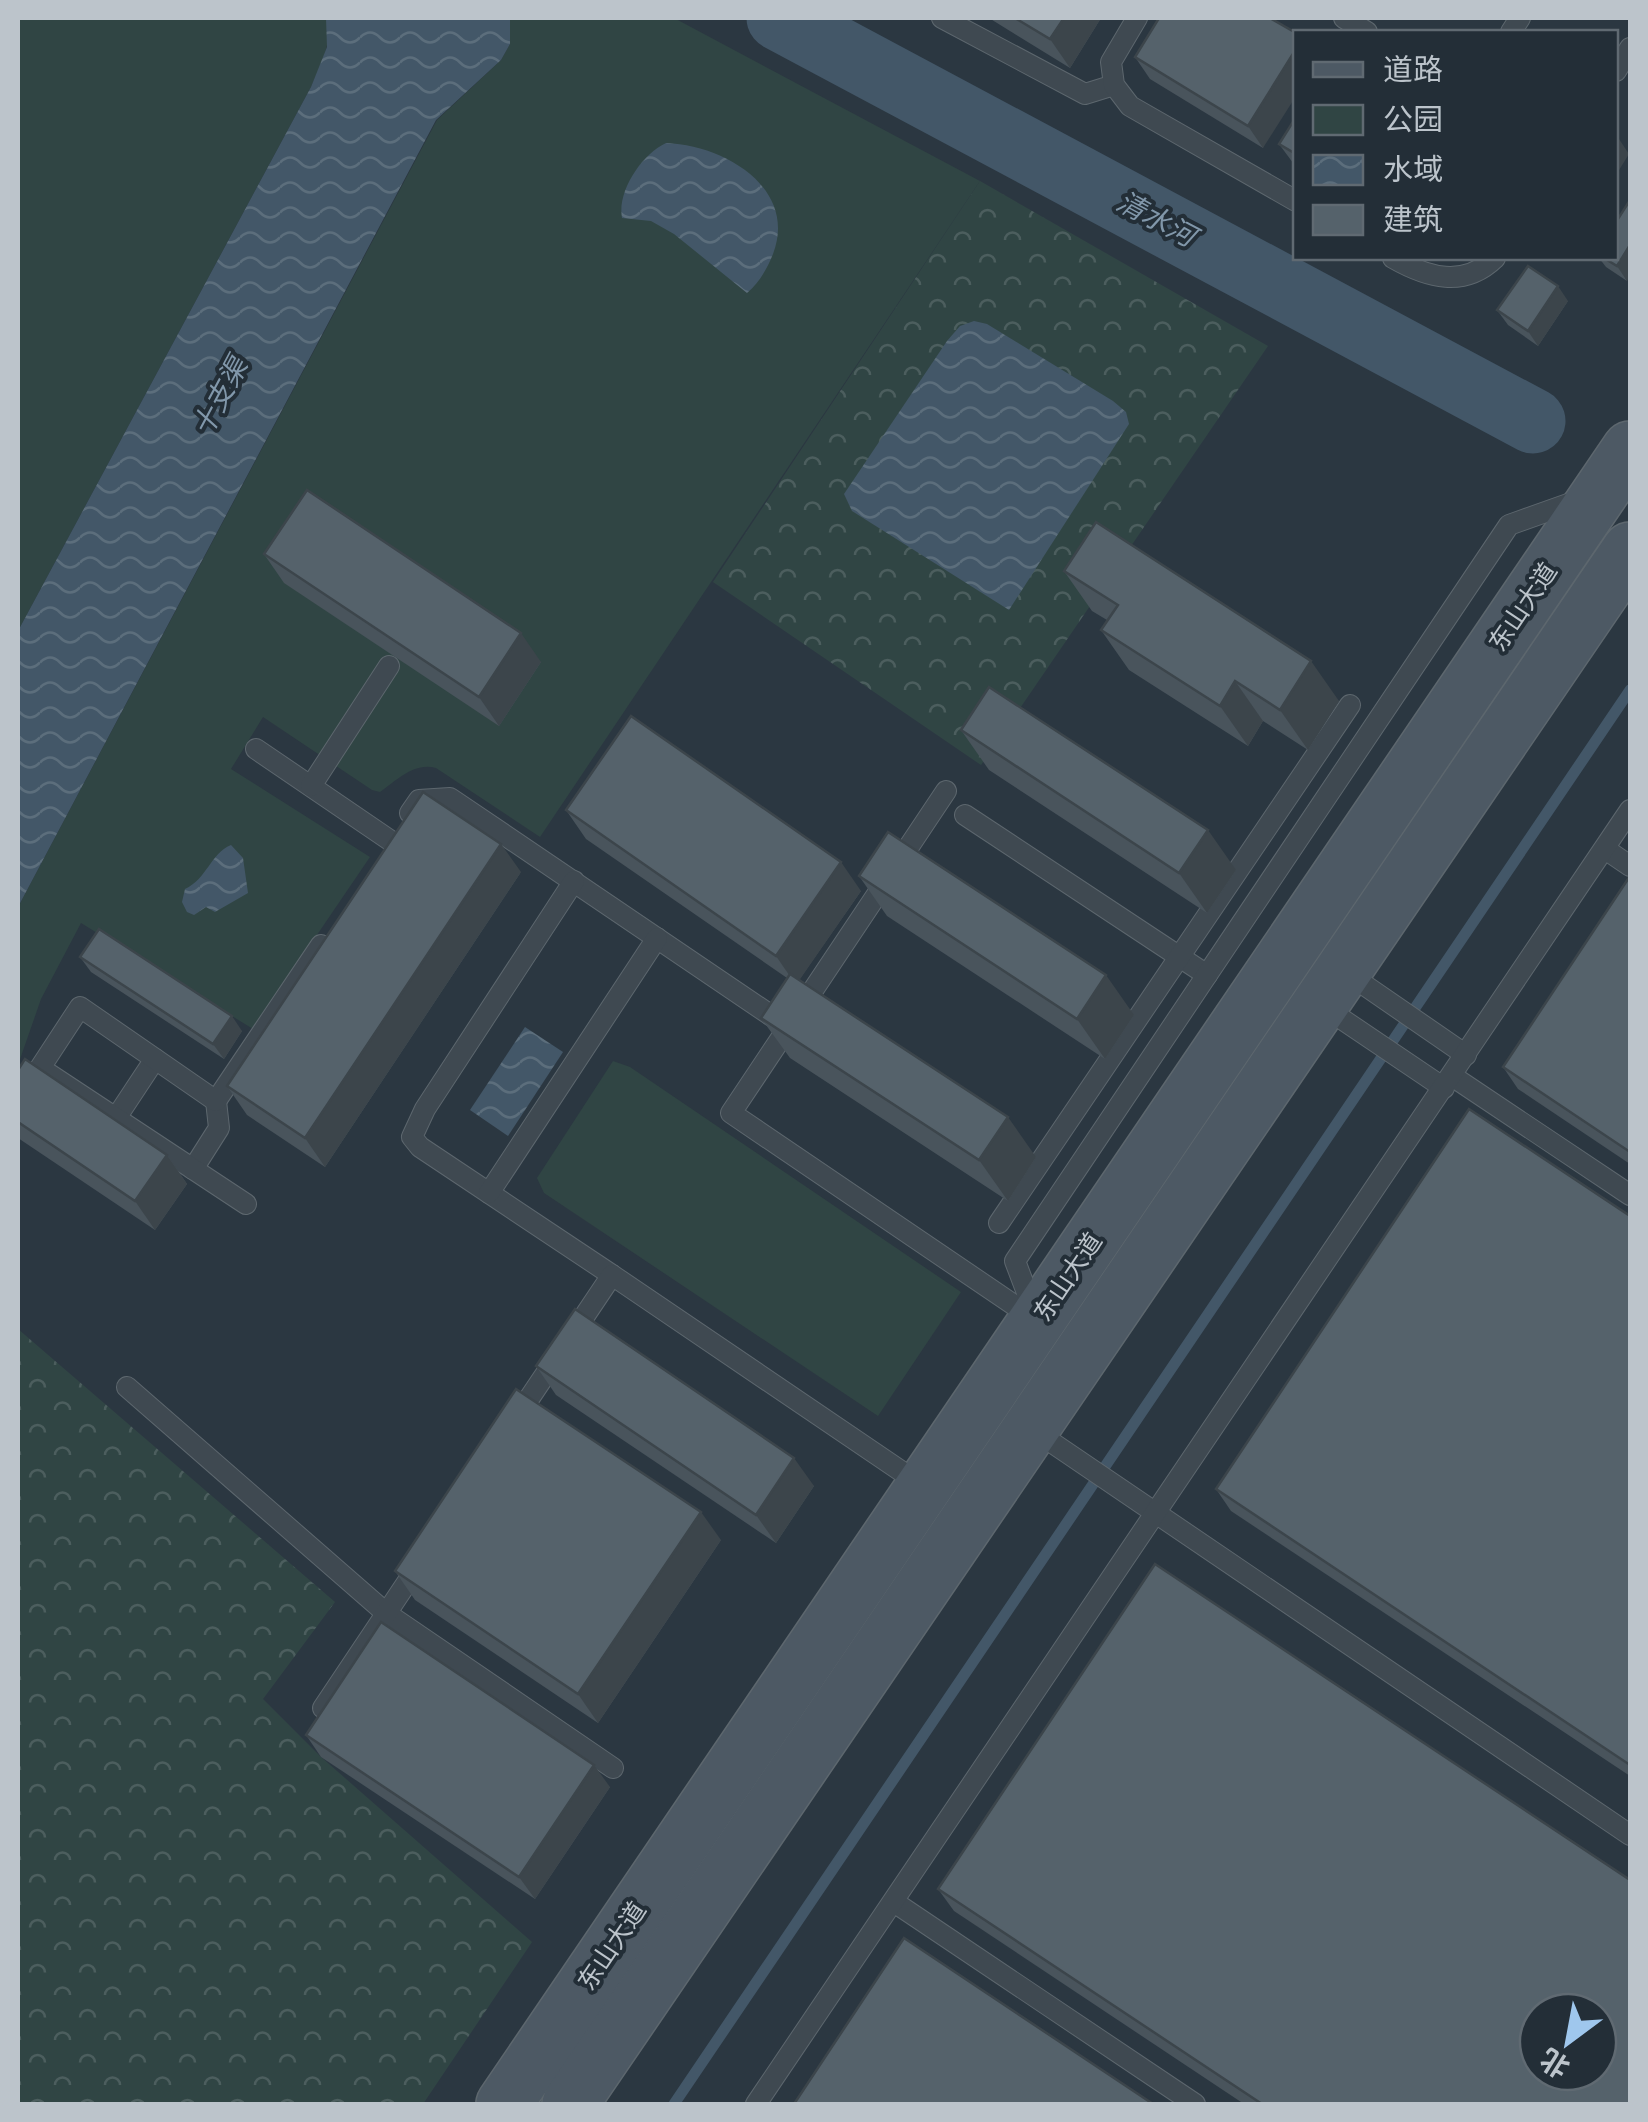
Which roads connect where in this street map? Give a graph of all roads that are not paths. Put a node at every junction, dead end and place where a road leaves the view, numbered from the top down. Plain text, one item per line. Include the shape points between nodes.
1 (942, 18) edge
2 (1137, 18) edge
3 (1114, 84) junction
4 (1293, 199) edge
5 (1397, 260) edge
6 (1493, 260) edge
7 (1630, 448) edge
8 (1600, 492) junction
9 (1630, 550) edge
10 (389, 666) edge
11 (1350, 705) dead end
12 (256, 749) dead end
13 (311, 786) junction
14 (946, 792) dead end
15 (1630, 810) edge
16 (965, 815) dead end
17 (1605, 849) junction
18 (1630, 866) edge
19 (574, 882) junction
20 (336, 922) edge
21 (657, 938) junction
22 (1180, 958) junction
23 (1207, 975) junction
24 (1332, 988) junction
25 (788, 1027) junction
26 (1466, 1055) junction
27 (155, 1059) junction
28 (1448, 1082) junction
29 (216, 1101) junction
30 (116, 1118) junction
31 (193, 1169) junction
32 (489, 1193) junction
33 (1630, 1194) edge
34 (246, 1204) dead end
35 (999, 1223) dead end
36 (612, 1275) junction
37 (1061, 1336) junction
38 (127, 1387) dead end
39 (1008, 1413) junction
40 (504, 1436) edge
41 (947, 1503) junction
42 (1157, 1514) junction
43 (429, 1548) edge
44 (386, 1613) junction
45 (322, 1708) edge
46 (613, 1768) dead end
47 (1630, 1836) edge
48 (894, 1902) junction
49 (504, 2104) edge
50 (570, 2104) edge
51 (756, 2104) edge
52 (1194, 2104) edge

1 - 3 lane via 1084,94
2 - 3 lane via 1110,62
3 - 4 lane via 1130,106
5 - 6 lane via 1456,279
7 - 8 main road, 东山大道
8 - 23 lane via 1510,525
8 - 37 main road, 东山大道
9 - 24 main road, 东山大道
10 - 13 lane
11 - 22 lane
12 - 13 lane
13 - 19 lane via 386,849 419,800 450,798
14 - 25 lane
15 - 17 lane
16 - 22 lane
17 - 18 lane
17 - 26 lane
19 - 21 lane
19 - 32 lane via 412,1137
20 - 29 lane
21 - 25 lane
21 - 32 lane
22 - 23 lane
22 - 35 lane
23 - 37 lane via 1015,1261
24 - 26 lane via 1395,1006
24 - 28 lane via 1372,1040
24 - 37 main road, 东山大道
25 - 37 lane via 730,1112
26 - 28 lane
27 - 29 lane
27 - 30 lane
27 - 30 lane via 80,1007 70,1022 40,1068
28 - 33 lane
28 - 42 lane
29 - 31 lane via 219,1128
30 - 31 lane
31 - 34 lane
32 - 36 lane
36 - 40 lane
36 - 41 lane
37 - 39 main road, 东山大道
38 - 44 lane
39 - 41 main road, 东山大道
39 - 42 lane
41 - 49 main road, 东山大道
41 - 50 main road, 东山大道
42 - 47 lane
42 - 48 lane
43 - 44 lane
44 - 45 lane
44 - 46 lane
48 - 51 lane
48 - 52 lane

